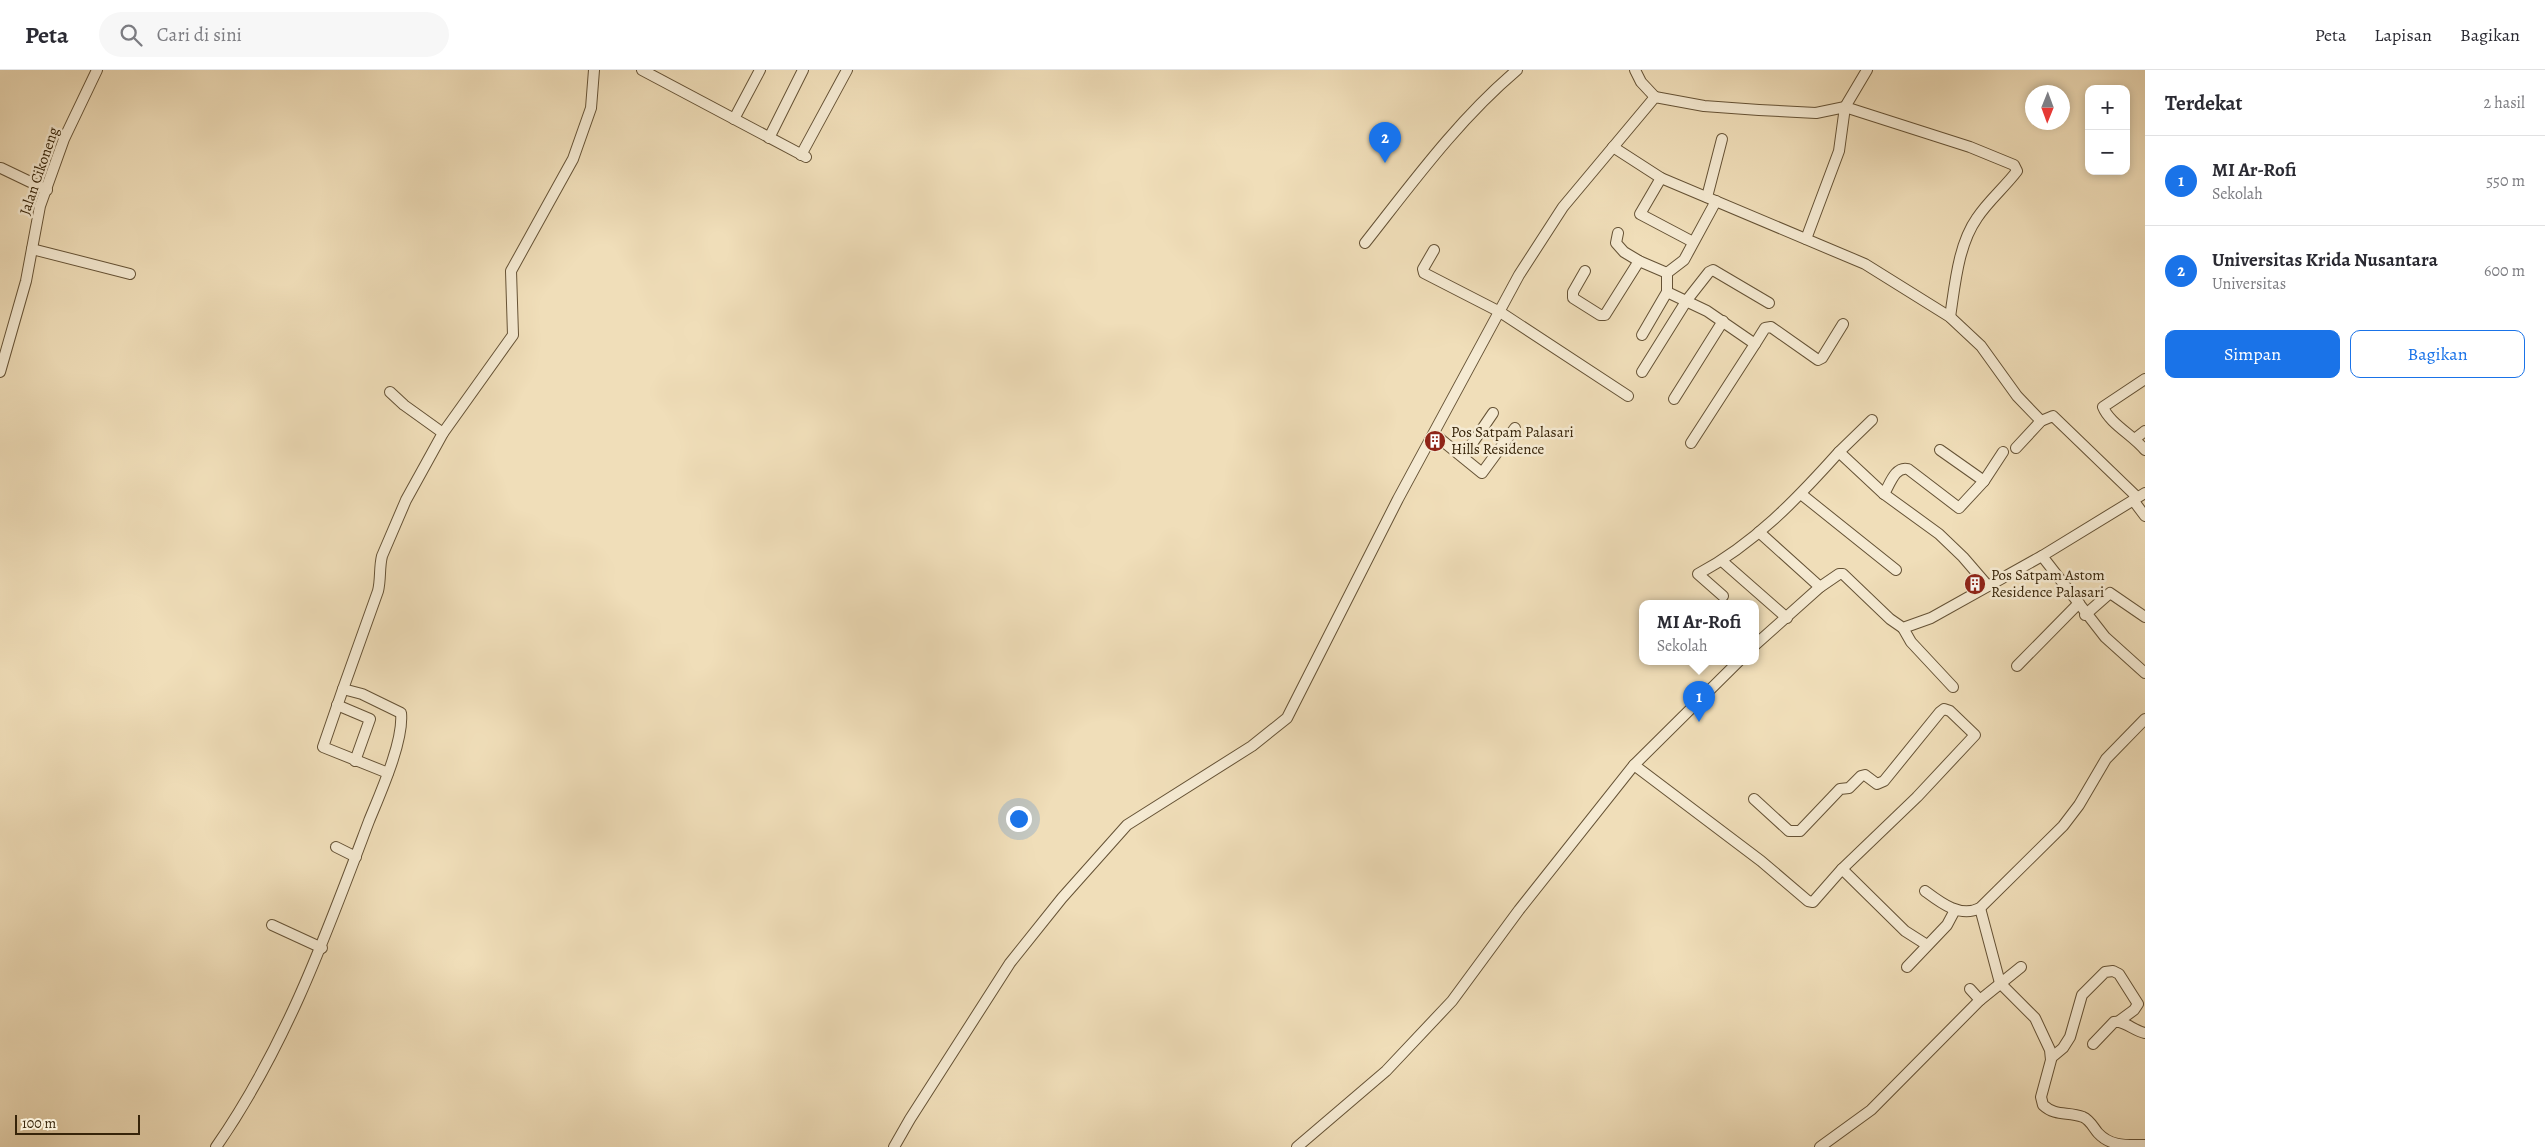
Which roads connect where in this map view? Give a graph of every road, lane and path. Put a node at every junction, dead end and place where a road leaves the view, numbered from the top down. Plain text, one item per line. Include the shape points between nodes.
1 (97, 70) edge
2 (594, 70) edge
3 (642, 70) edge
4 (760, 70) edge
5 (803, 70) edge
6 (847, 70) edge
7 (1517, 70) edge
8 (1635, 70) edge
9 (1868, 70) edge
10 (1655, 98) junction
11 (1845, 107) junction
12 (734, 119) junction
13 (768, 138) junction
14 (1722, 139) dead end
15 (1613, 147) junction
16 (1, 168) edge
17 (1661, 178) junction
18 (47, 190) junction
19 (1711, 199) junction
20 (1618, 233) dead end
21 (1806, 239) junction
22 (1365, 242) dead end
23 (1694, 242) junction
24 (32, 249) junction
25 (1434, 250) dead end
26 (1639, 261) junction
27 (1585, 271) dead end
28 (1667, 273) junction
29 (130, 274) dead end
30 (1667, 292) junction
31 (1687, 300) junction
32 (1770, 303) dead end
33 (1500, 312) junction
34 (1950, 317) junction
35 (1723, 320) junction
36 (1843, 324) dead end
37 (1642, 335) dead end
38 (1755, 344) junction
39 (0, 372) edge
40 (1642, 372) dead end
41 (2145, 379) edge
42 (390, 392) dead end
43 (1628, 396) dead end
44 (1674, 399) dead end
45 (1493, 413) dead end
46 (1872, 420) dead end
47 (2041, 421) junction
48 (1515, 428) dead end
49 (2145, 430) edge
50 (443, 433) junction
51 (1434, 434) junction
52 (2136, 438) junction
53 (1691, 443) dead end
54 (2016, 448) dead end
55 (1940, 450) dead end
56 (2145, 450) edge
57 (1839, 452) junction
58 (2003, 452) dead end
59 (1463, 457) junction
60 (1984, 481) junction
61 (1801, 494) junction
62 (1884, 494) junction
63 (2138, 497) edge
64 (2145, 516) edge
65 (1759, 532) junction
66 (2042, 556) junction
67 (1722, 561) junction
68 (1896, 570) dead end
69 (1988, 586) junction
70 (1820, 587) junction
71 (1723, 596) dead end
72 (2079, 602) junction
73 (2085, 615) junction
74 (2145, 617) edge
75 (1787, 618) junction
76 (1903, 628) junction
77 (1759, 642) edge
78 (1734, 665) edge
79 (2018, 666) dead end
80 (2145, 673) edge
81 (1953, 687) dead end
82 (343, 689) junction
83 (337, 705) junction
84 (2145, 719) edge
85 (355, 761) junction
86 (1634, 764) junction
87 (388, 773) junction
88 (1754, 799) dead end
89 (336, 847) dead end
90 (356, 858) junction
91 (1842, 869) junction
92 (1925, 891) dead end
93 (1980, 908) junction
94 (1955, 910) junction
95 (272, 925) dead end
96 (1927, 945) junction
97 (322, 948) junction
98 (1907, 967) dead end
99 (2021, 967) dead end
100 (2000, 983) junction
101 (1970, 989) dead end
102 (1980, 1000) junction
103 (2119, 1021) junction
104 (2145, 1032) edge
105 (2093, 1044) dead end
106 (2051, 1054) junction
107 (2145, 1144) edge
108 (216, 1147) edge
109 (894, 1147) edge
110 (1297, 1147) edge
111 (1820, 1147) edge

1 - 18 street, Jalan Cikoneng via 64,140
2 - 50 street via 590,108 573,159 511,271 513,335
3 - 12 street
4 - 12 street
5 - 13 street
6 - 13 street via 803,156
7 - 22 street via 1447,138
8 - 10 street
9 - 11 street
10 - 11 street via 1769,111 1816,112
10 - 15 street
11 - 21 street via 1839,151
11 - 34 street via 1970,147 2003,159 2016,168 2017,171 1977,218 1971,230 1962,256
12 - 13 street
14 - 19 street
15 - 17 street
15 - 33 street via 1543,236 1518,275
16 - 18 street
17 - 19 street
17 - 23 street via 1640,214
18 - 24 street, Jalan Cikoneng via 40,206
19 - 21 street
19 - 23 street
20 - 26 street via 1616,244
21 - 34 street via 1865,264
23 - 28 street via 1681,265
24 - 29 street
24 - 39 street, Jalan Cikoneng via 15,328
25 - 33 street via 1423,269 1424,273
26 - 27 street via 1605,315 1573,298
26 - 28 street
28 - 30 street
30 - 31 street
30 - 37 street
31 - 32 street via 1704,276 1713,270
31 - 35 street
31 - 40 street
33 - 43 street
33 - 51 street
34 - 47 street via 1974,338 2017,396
35 - 38 street
35 - 44 street
36 - 38 street via 1818,360 1771,328 1765,328
38 - 53 street
41 - 52 street via 2103,407 2111,418
42 - 50 street
45 - 59 street
46 - 57 street
47 - 54 street
47 - 63 street via 2055,418
48 - 59 street via 1484,473
49 - 52 street
50 - 82 street via 406,500 382,556 378,591
51 - 59 street
51 - 109 street via 1287,718 1252,746 1127,826 1062,898 1010,963
52 - 56 street
55 - 60 street
57 - 61 street
57 - 62 street
58 - 60 street
60 - 62 street via 1959,508 1903,468 1897,470
61 - 65 street
61 - 68 street
62 - 69 street via 1939,534
63 - 64 street
63 - 66 street
65 - 67 street
65 - 70 street
66 - 69 street
66 - 72 street
67 - 71 street via 1698,574
67 - 75 street
69 - 76 street via 1931,618
70 - 75 street
70 - 76 street via 1835,575 1843,574
72 - 73 street
72 - 79 street
73 - 74 street via 2110,593
73 - 80 street via 2104,638
75 - 77 street
76 - 81 street via 1911,642
78 - 86 street
82 - 83 street
82 - 87 street via 362,694 401,713 400,734
83 - 85 street via 323,747
83 - 85 street via 370,719
84 - 93 street via 2106,759 2063,826
85 - 87 street
86 - 91 street via 1808,901 1813,902
86 - 110 street via 1452,1001 1386,1071
87 - 90 street
88 - 91 street via 1789,831 1800,831 1840,789 1849,788 1866,775 1877,784 1884,781 1940,712 1944,709 1950,711 1975,735 1917,797
89 - 90 street
90 - 97 street
91 - 96 street via 1905,930
92 - 94 street
93 - 94 street via 1975,911
93 - 100 street
94 - 96 street
95 - 97 street
96 - 98 street
97 - 108 street via 256,1086
99 - 100 street
100 - 102 street
100 - 106 street via 2035,1018
101 - 102 street
102 - 111 street via 1871,1110
103 - 104 street via 2138,1032
103 - 105 street via 2109,1026
103 - 106 street via 2138,1004 2119,974 2105,972 2082,995 2070,1037 2063,1048
106 - 107 street via 2041,1097 2043,1105 2056,1114 2088,1119 2107,1141 2116,1145

